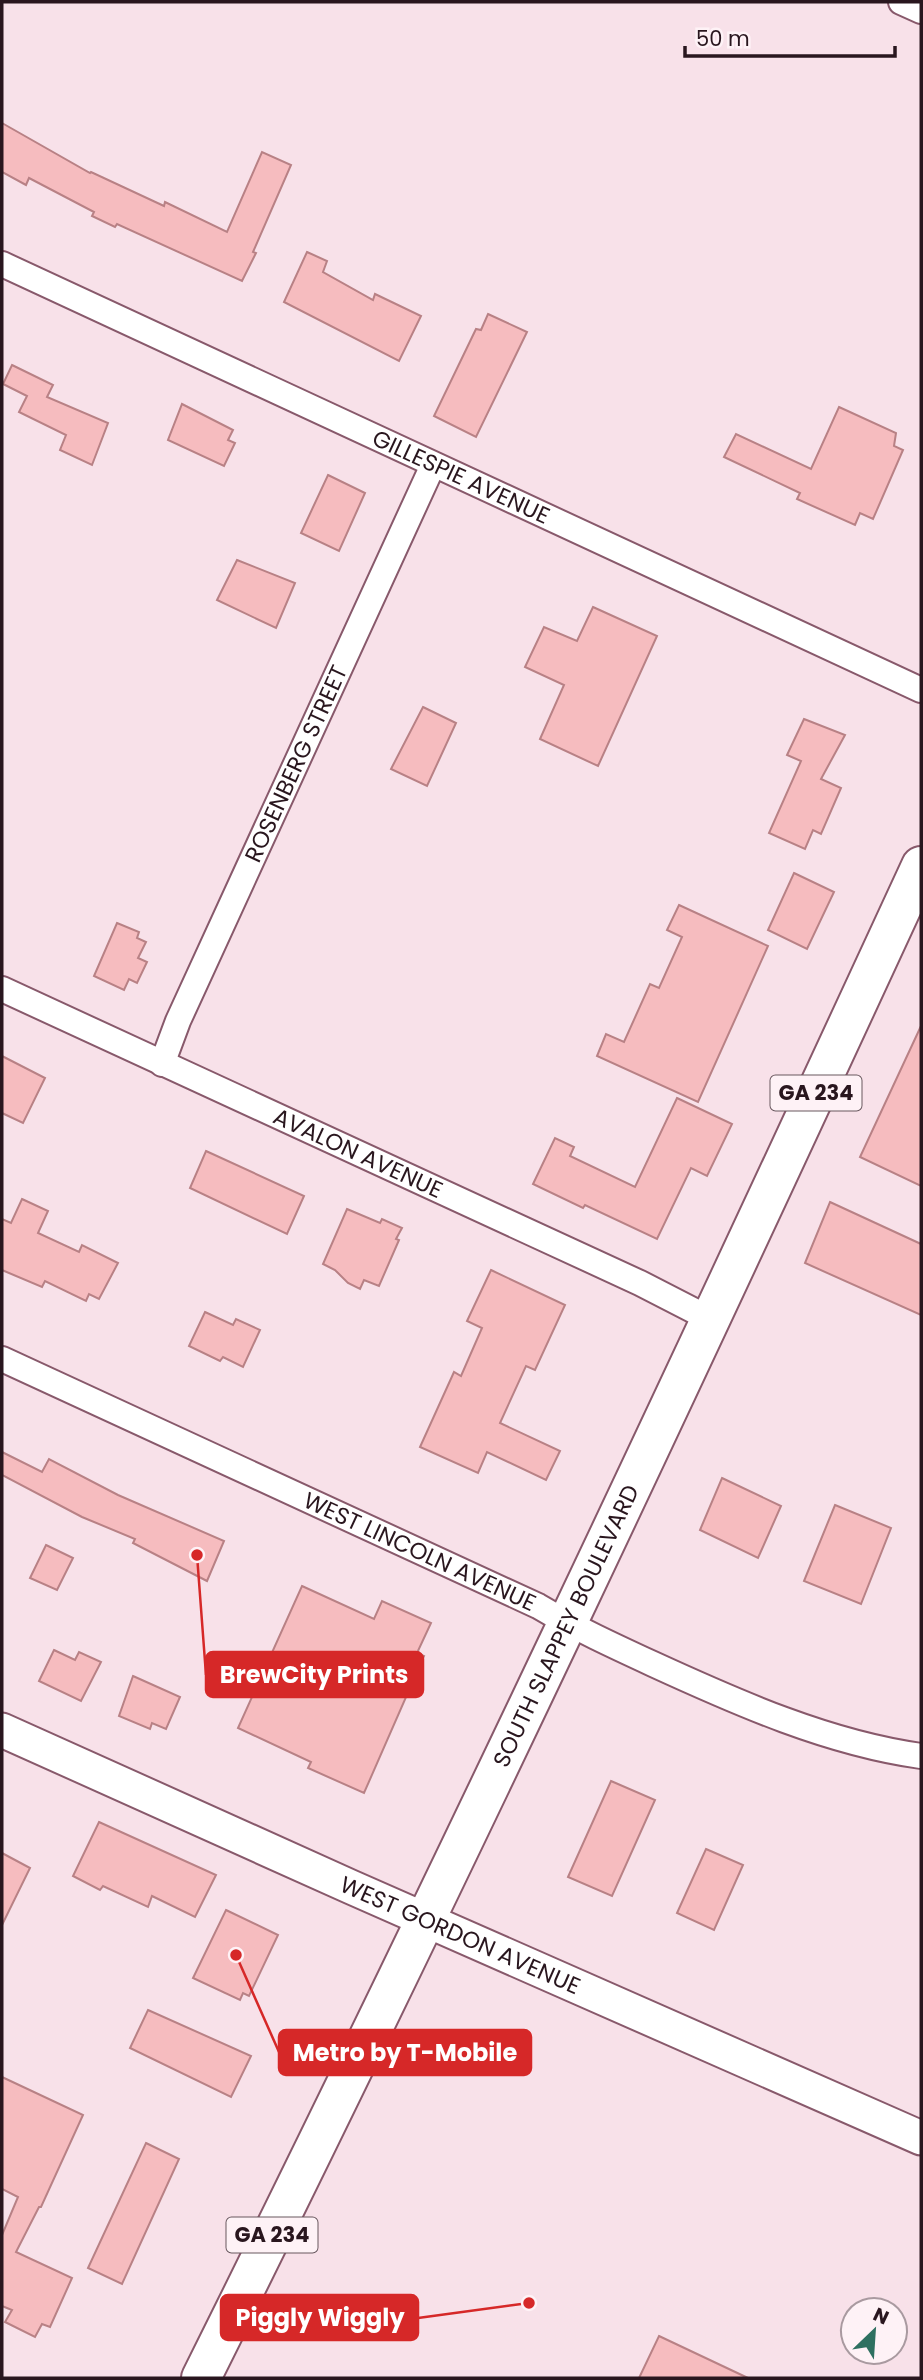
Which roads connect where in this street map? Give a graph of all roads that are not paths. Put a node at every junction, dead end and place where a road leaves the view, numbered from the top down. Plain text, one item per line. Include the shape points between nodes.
1 (901, 2) edge
2 (921, 11) edge
3 (2, 264) edge
4 (433, 465) junction
5 (921, 690) edge
6 (921, 866) edge
7 (2, 989) edge
8 (162, 1064) junction
9 (712, 1320) junction
10 (2, 1359) edge
11 (566, 1623) junction
12 (2, 1730) edge
13 (921, 1756) edge
14 (425, 1918) junction
15 (921, 2138) edge
16 (201, 2378) edge

1 - 2 street
3 - 4 street, GILLESPIE AVENUE
4 - 5 street, GILLESPIE AVENUE
4 - 8 street, ROSENBERG STREET
6 - 9 main road, SOUTH SLAPPEY BOULEVARD / GA 234
7 - 8 street, AVALON AVENUE
8 - 9 street, AVALON AVENUE
9 - 11 main road, SOUTH SLAPPEY BOULEVARD / GA 234
10 - 11 street, WEST LINCOLN AVENUE via 538,1606
11 - 13 street, WEST LINCOLN AVENUE via 708,1690 800,1725 884,1751
11 - 14 main road, SOUTH SLAPPEY BOULEVARD / GA 234
12 - 14 street, WEST GORDON AVENUE
14 - 15 street, WEST GORDON AVENUE
14 - 16 main road, SOUTH SLAPPEY BOULEVARD / GA 234

